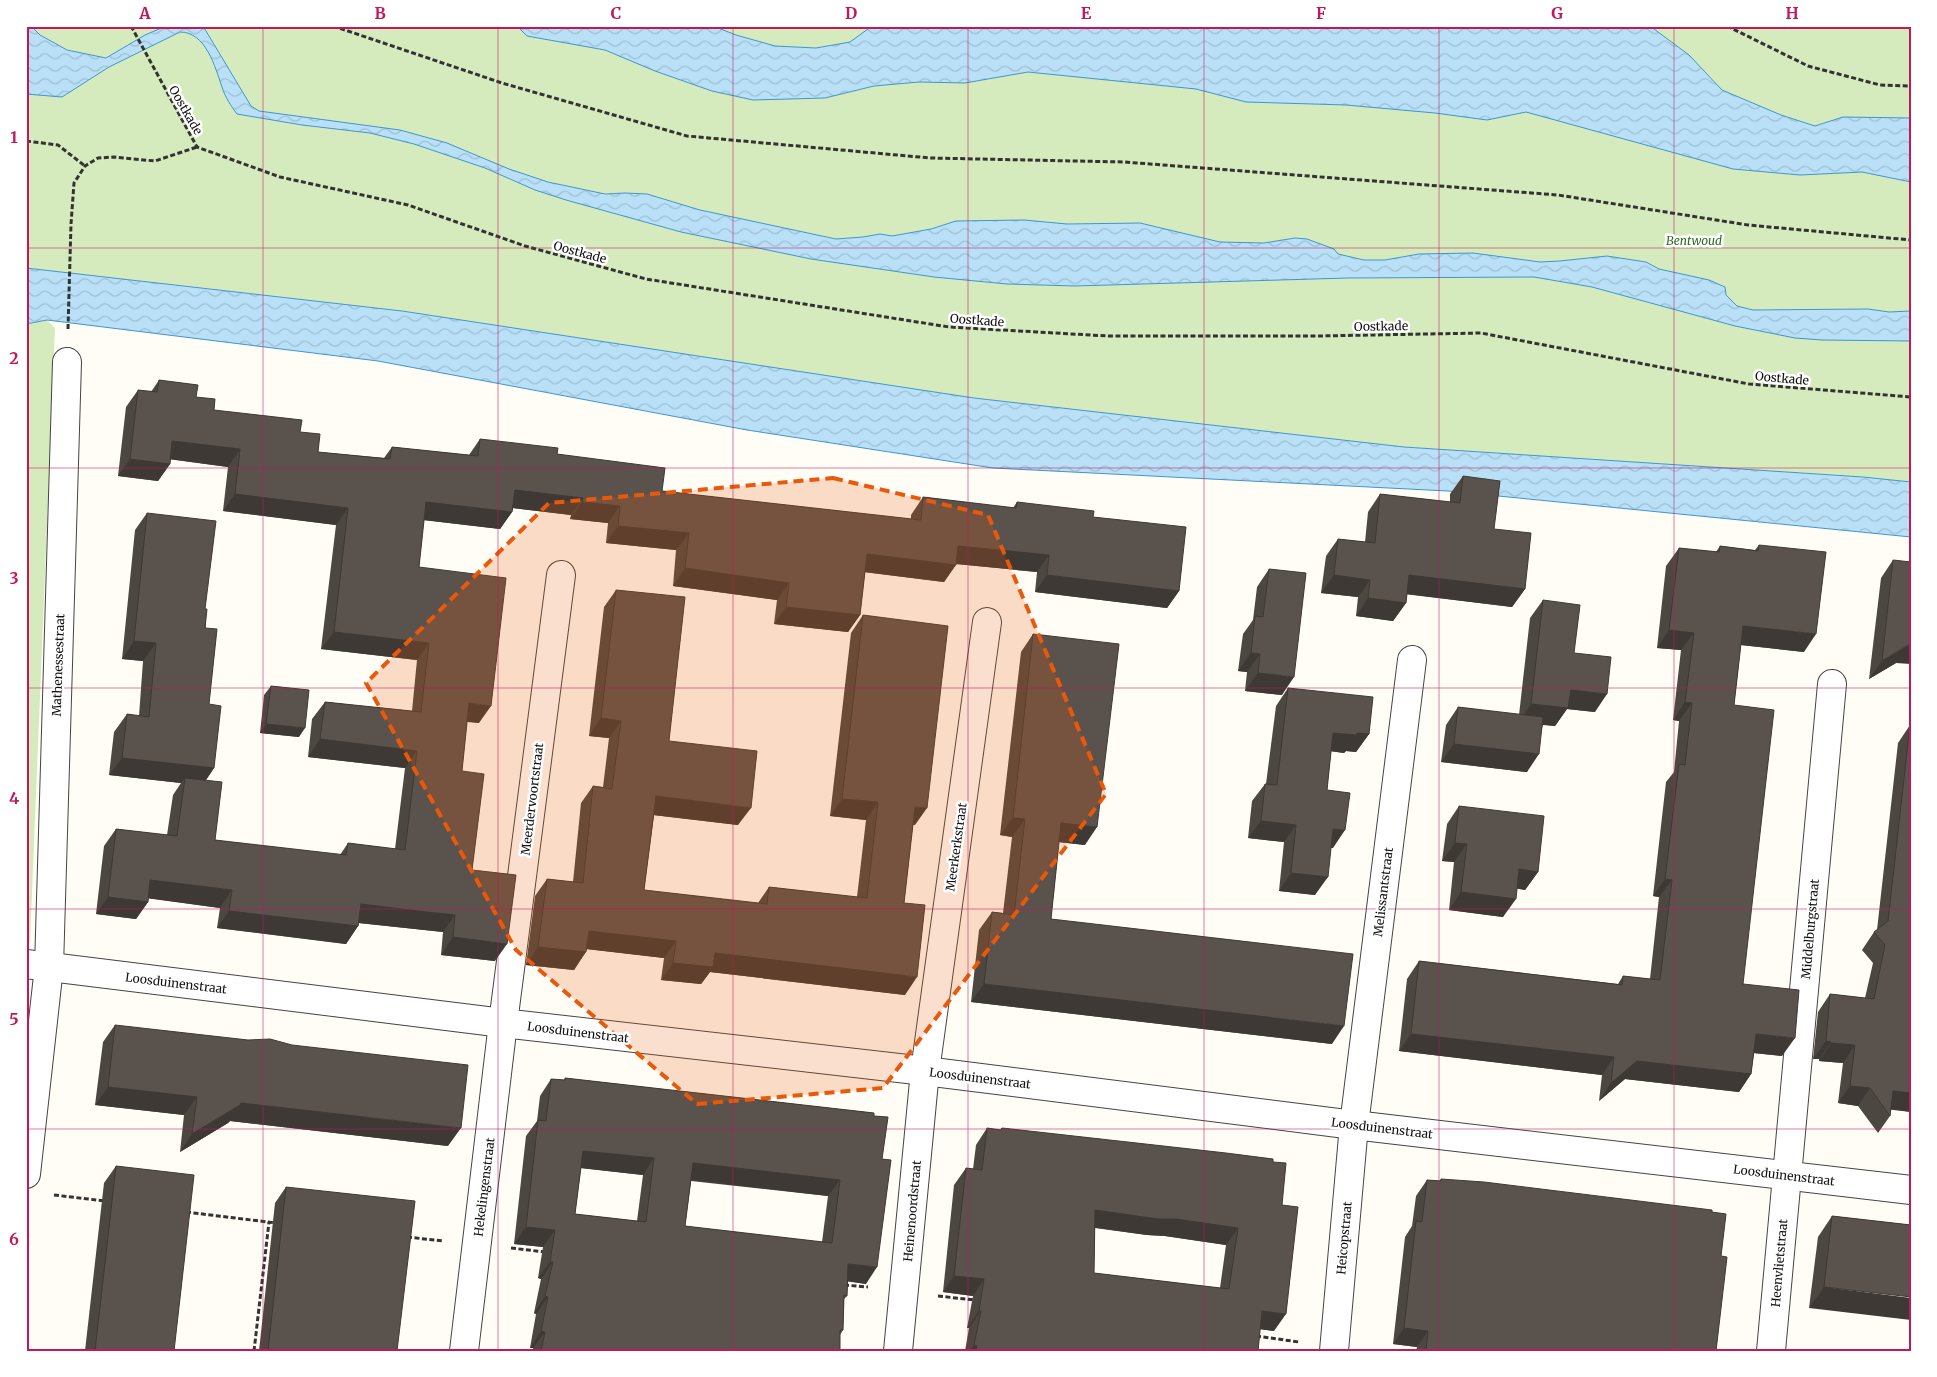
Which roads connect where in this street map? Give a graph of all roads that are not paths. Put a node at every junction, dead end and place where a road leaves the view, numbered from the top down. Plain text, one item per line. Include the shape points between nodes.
1 (67, 362) road end
2 (561, 575) dead end
3 (987, 622) dead end
4 (1412, 660) dead end
5 (1832, 684) dead end
6 (38, 966) edge
7 (503, 1023) junction
8 (925, 1071) junction
9 (1354, 1125) junction
10 (26, 1174) edge
11 (1787, 1175) junction
12 (1911, 1190) edge
13 (1334, 1348) edge
14 (464, 1351) edge
15 (898, 1351) edge
16 (1771, 1351) edge

1 - 6 street, Mathenessestraat
2 - 7 street, Meerdervoortstraat
3 - 8 street, Meerkerkstraat
4 - 9 street, Melissantstraat
5 - 11 street, Middelburgstraat
6 - 7 street, Loosduinenstraat
6 - 10 street, Mathenessestraat
7 - 8 street, Loosduinenstraat
7 - 14 street, Hekelingenstraat
8 - 9 street, Loosduinenstraat
8 - 15 street, Heinenoordstraat
9 - 11 street, Loosduinenstraat
9 - 13 street, Heicopstraat
11 - 12 street, Loosduinenstraat
11 - 16 street, Heenvlietstraat

